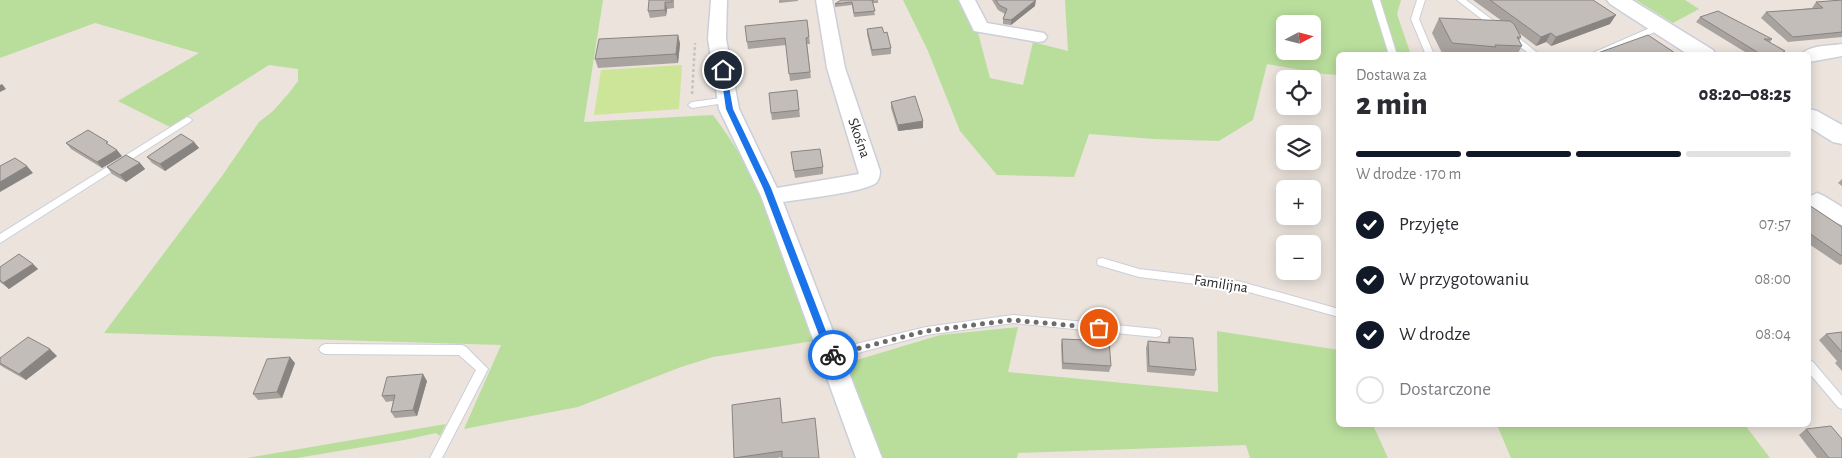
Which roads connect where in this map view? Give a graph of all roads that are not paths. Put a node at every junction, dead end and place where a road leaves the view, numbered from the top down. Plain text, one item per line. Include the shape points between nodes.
1 (718, 0) edge
2 (824, 0) edge
3 (967, 0) edge
4 (1376, 0) edge
5 (1421, 0) edge
6 (1461, 0) edge
7 (1617, 0) edge
8 (1660, 27) junction
9 (1038, 37) dead end
10 (1842, 50) edge
11 (1392, 52) edge
12 (1429, 52) edge
13 (1532, 52) edge
14 (1599, 52) edge
15 (1699, 52) edge
16 (1811, 55) edge
17 (728, 100) junction
18 (692, 105) road end
19 (1811, 118) edge
20 (187, 120) dead end
21 (1842, 136) edge
22 (770, 196) junction
23 (1817, 201) dead end
24 (1842, 218) edge
25 (0, 239) edge
26 (1102, 262) dead end
27 (1336, 312) edge
28 (1156, 334) dead end
29 (325, 349) dead end
30 (831, 356) junction
31 (1811, 367) edge
32 (1842, 404) edge
33 (436, 458) edge
34 (869, 458) edge

1 - 17 street via 717,39
2 - 22 street, Skośna via 836,68 870,171 862,182
3 - 9 street via 980,27
4 - 11 lane
5 - 12 lane via 1415,19
6 - 13 lane
7 - 8 street
8 - 14 lane
8 - 15 street
10 - 16 street
17 - 18 lane
17 - 22 street via 729,109
19 - 21 street
20 - 25 lane
22 - 30 street
23 - 24 street
26 - 27 lane, Familijna via 1139,273 1238,285
28 - 30 lane via 1012,320 926,331
29 - 33 lane via 462,350 482,369
30 - 34 street
31 - 32 lane

